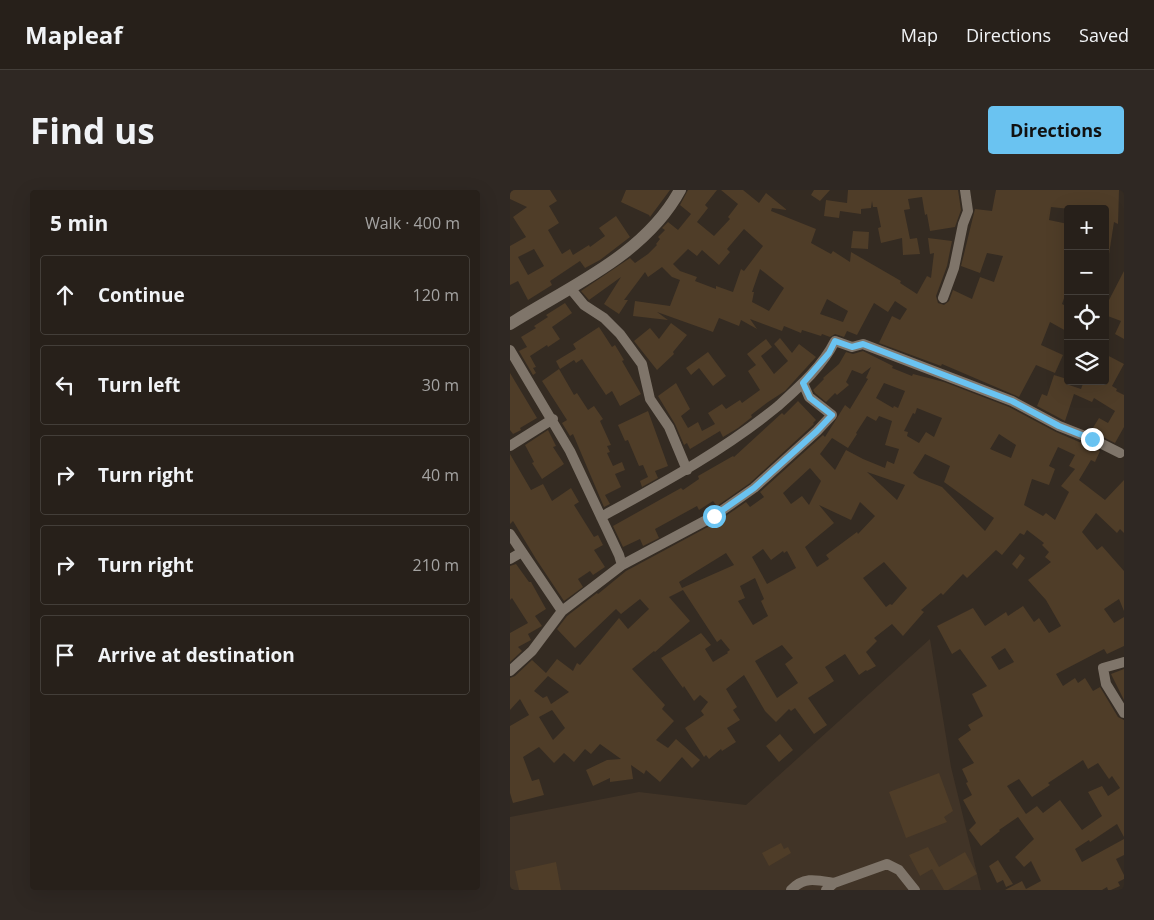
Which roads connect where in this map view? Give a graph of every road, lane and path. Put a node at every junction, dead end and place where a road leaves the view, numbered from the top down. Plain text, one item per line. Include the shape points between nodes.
1 (680, 190) edge
2 (965, 190) edge
3 (570, 288) junction
4 (943, 298) dead end
5 (510, 324) edge
6 (510, 350) edge
7 (803, 383) junction
8 (553, 419) junction
9 (510, 446) edge
10 (1120, 453) dead end
11 (688, 470) junction
12 (601, 517) junction
13 (510, 534) edge
14 (522, 552) junction
15 (510, 559) edge
16 (622, 565) junction
17 (562, 611) junction
18 (1124, 662) edge
19 (510, 671) edge
20 (1124, 713) edge
21 (830, 887) edge
22 (791, 890) edge
23 (915, 890) edge

1 - 3 street via 671,207 630,249
2 - 4 street via 968,211
3 - 5 street
3 - 11 street via 584,305 620,334 642,364 650,399 669,427
6 - 8 street
7 - 10 street via 835,341 852,347 863,344 1012,401
7 - 11 street via 754,425
7 - 16 street via 810,398 832,415 817,431 754,488 714,516
8 - 9 street
8 - 12 street
11 - 12 street
12 - 16 street
13 - 14 street
14 - 15 street
14 - 17 street
16 - 17 street
17 - 19 street via 532,651
18 - 20 street via 1103,668 1106,684
21 - 22 street via 811,879
21 - 23 street via 887,864 899,870

